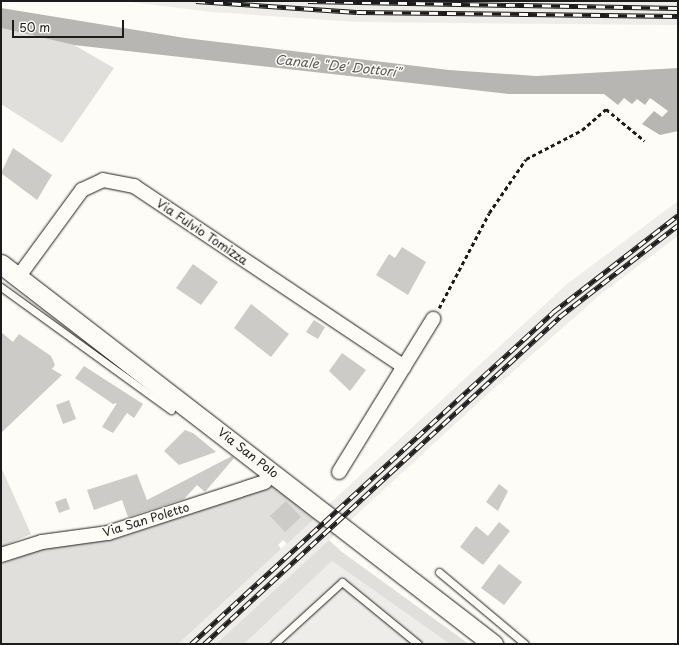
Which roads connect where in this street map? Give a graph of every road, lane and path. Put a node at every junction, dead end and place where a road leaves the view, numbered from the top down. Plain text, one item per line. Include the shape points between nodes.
1 (645, 141) dead end
2 (1, 264) edge
3 (20, 276) junction
4 (1, 287) edge
5 (433, 319) joint
6 (404, 367) junction
7 (171, 410) dead end
8 (339, 472) dead end
9 (265, 482) dead end
10 (1, 555) edge
11 (439, 572) dead end
12 (274, 644) edge
13 (418, 644) edge
14 (493, 644) edge
15 (525, 644) edge

1 - 5 path via 606,109 582,130 526,159 489,213 460,275
2 - 3 main road, Via San Polo
3 - 6 street, Via Fulvio Tomizza via 82,190 103,180 134,186
3 - 14 main road, Via San Polo
4 - 7 lane
5 - 6 street
6 - 8 street
9 - 10 street, Via San Poletto via 108,533 42,542
11 - 15 lane
12 - 13 lane via 342,582

